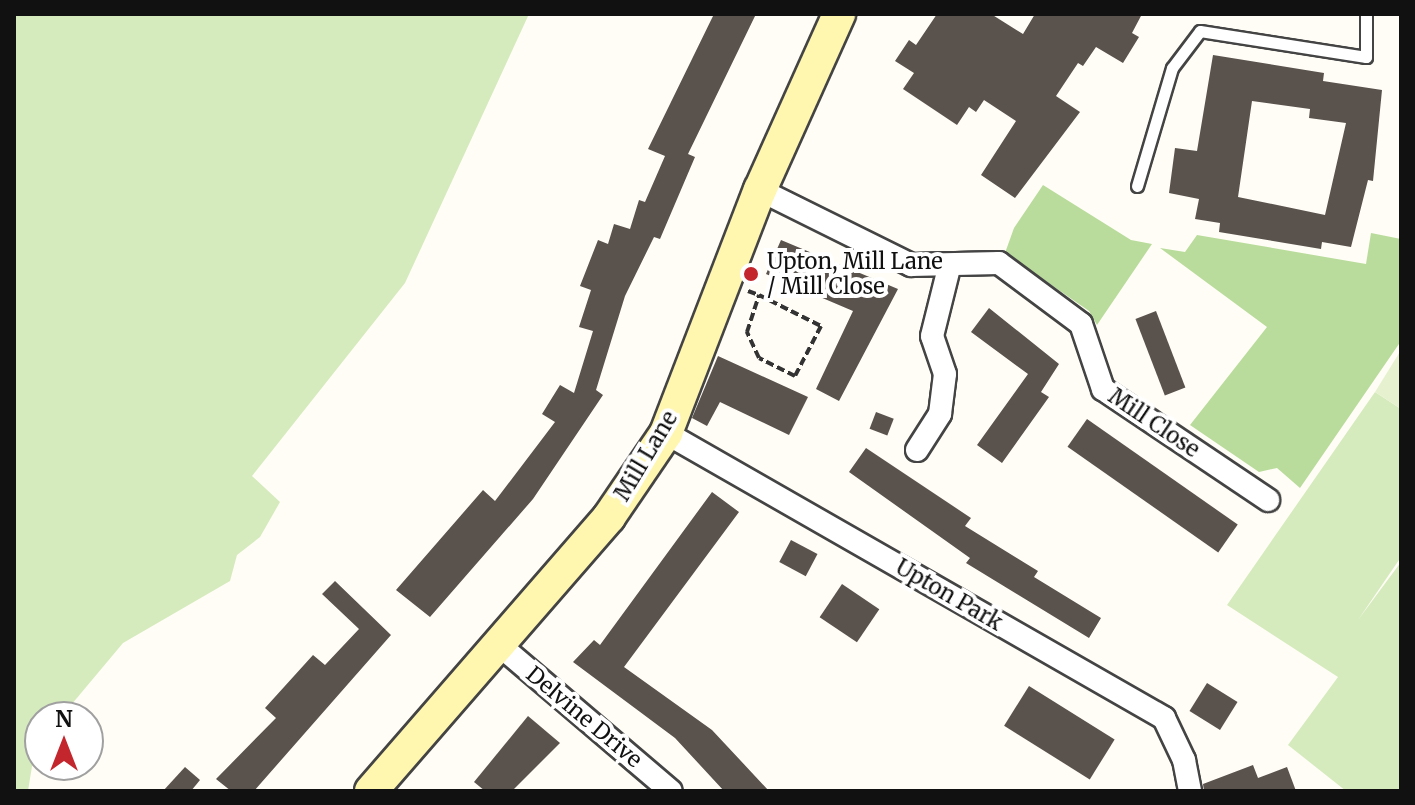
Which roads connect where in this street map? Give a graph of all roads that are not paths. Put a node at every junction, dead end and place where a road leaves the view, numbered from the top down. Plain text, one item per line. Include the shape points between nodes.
1 (839, 14) edge
2 (1366, 14) edge
3 (1137, 186) dead end
4 (760, 190) junction
5 (949, 268) junction
6 (666, 433) junction
7 (917, 450) dead end
8 (1268, 500) dead end
9 (497, 643) junction
10 (371, 791) edge
11 (671, 791) edge
12 (1190, 791) edge

1 - 4 street, Mill Lane
2 - 3 lane via 1366,57 1200,31 1172,68
4 - 5 street, Mill Close via 911,265
4 - 6 street, Mill Lane
5 - 7 street via 932,336 945,374 940,414
5 - 8 street, Mill Close via 999,263 1081,324 1103,389
6 - 9 street, Mill Lane via 609,517
6 - 12 street, Upton Park via 1164,718 1184,760
9 - 10 street, Mill Lane
9 - 11 street, Delvine Drive

